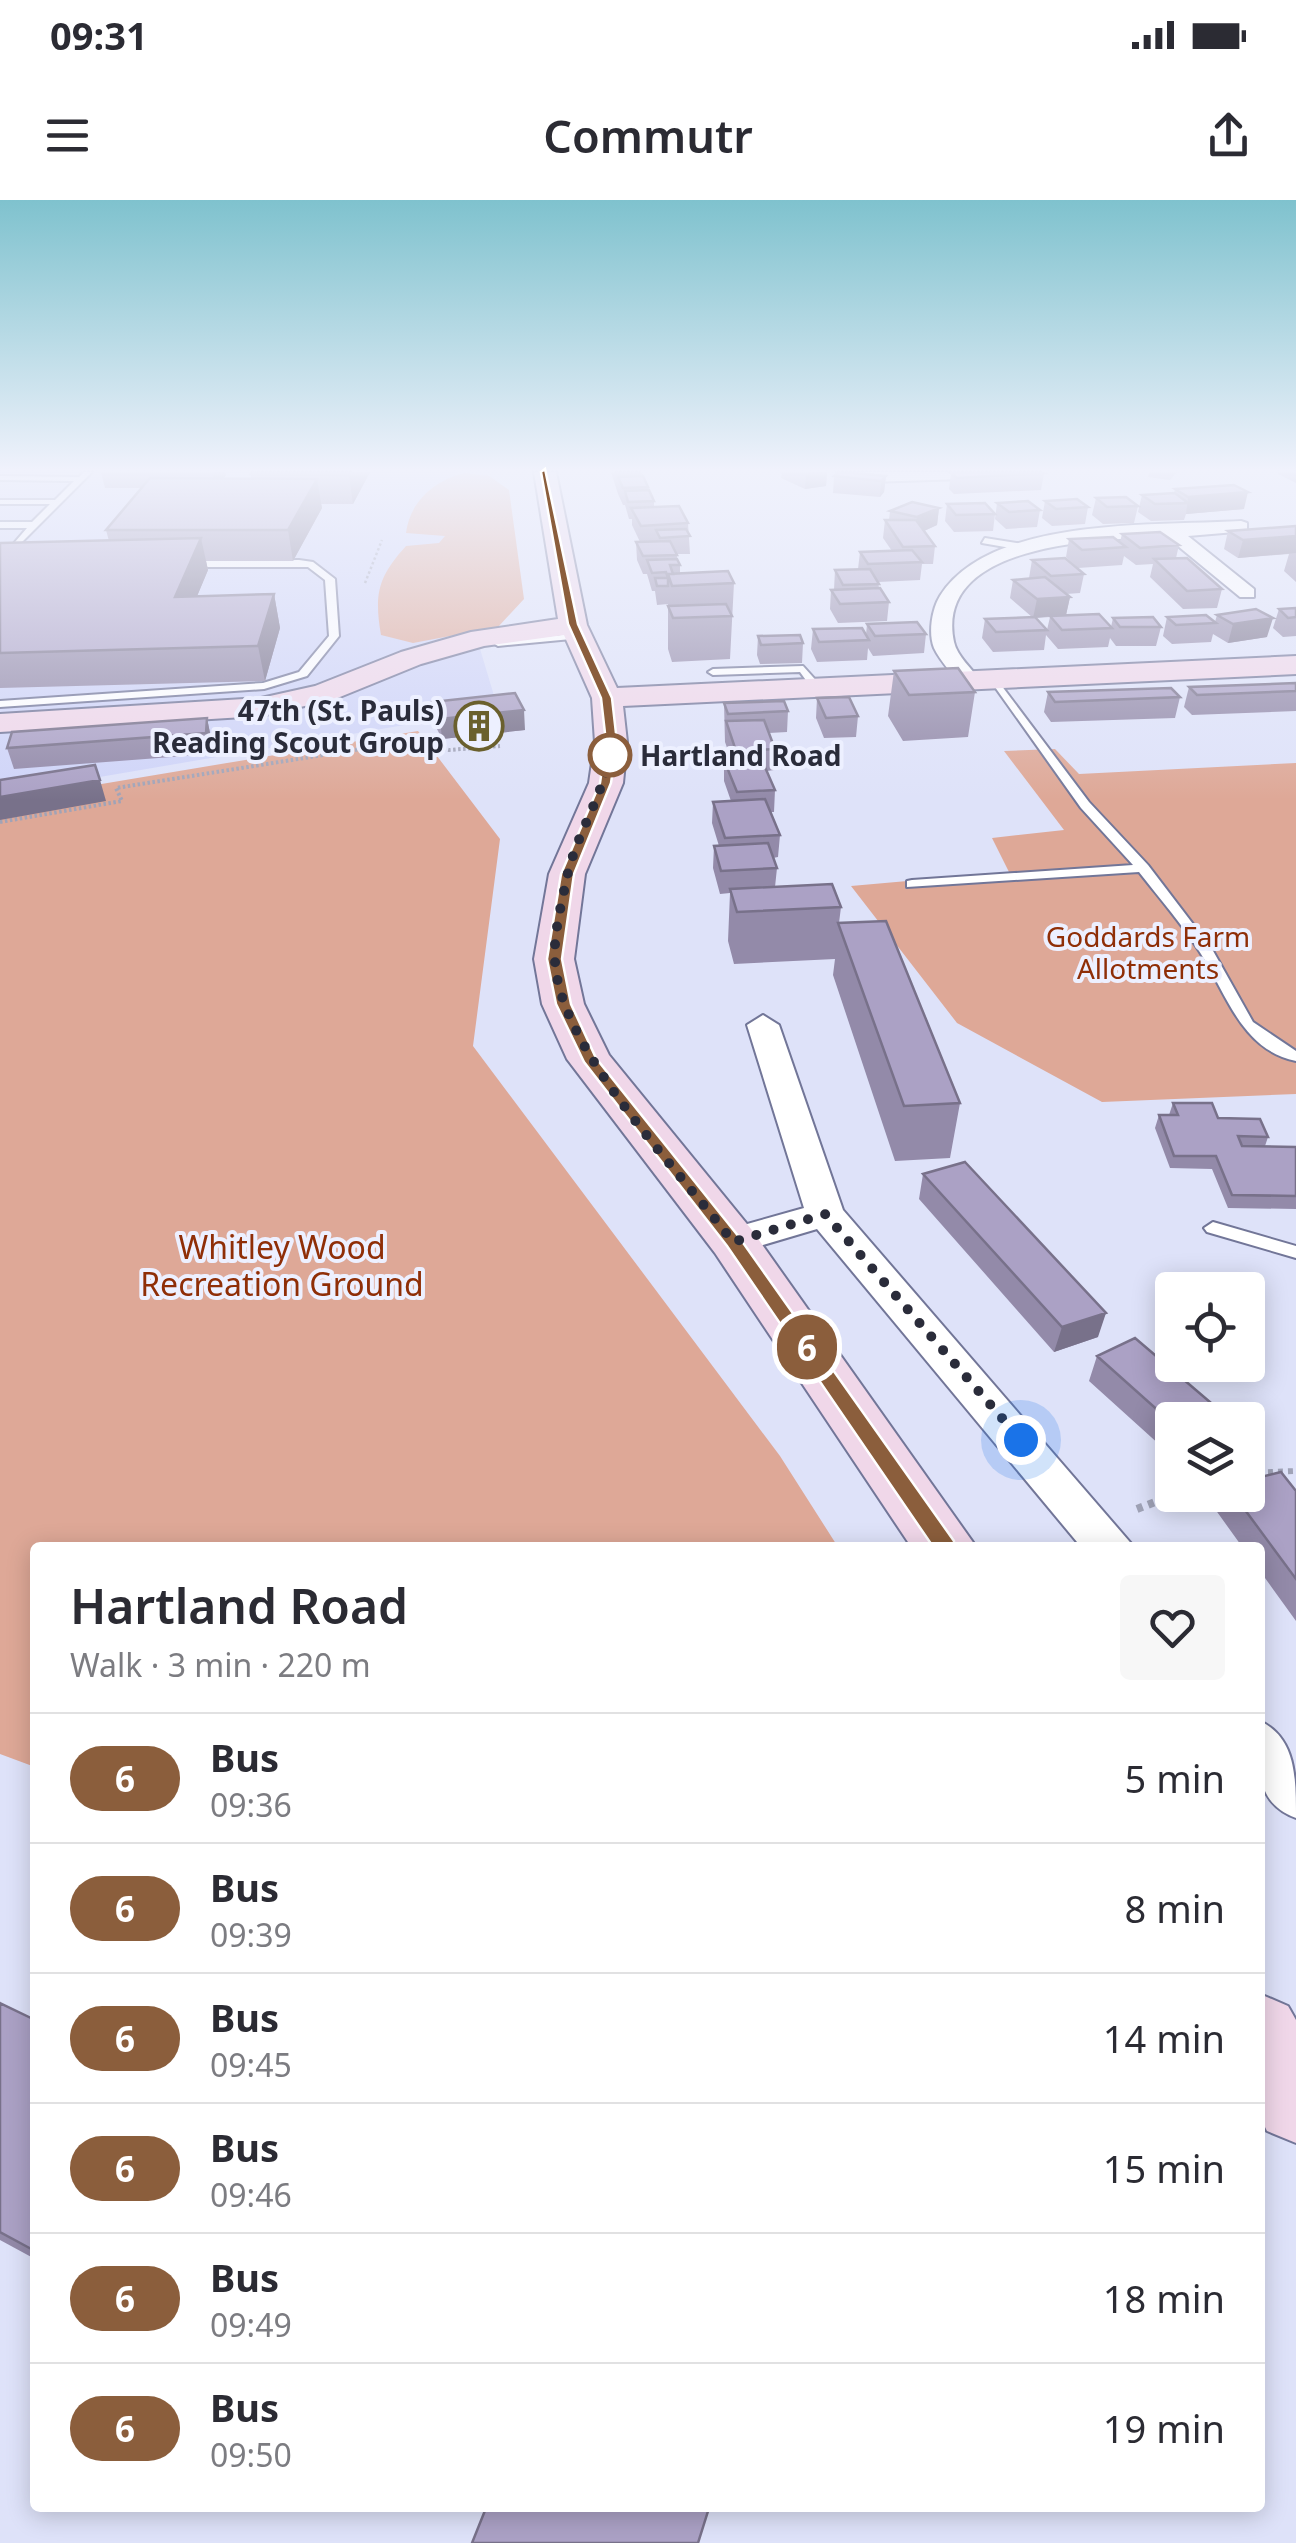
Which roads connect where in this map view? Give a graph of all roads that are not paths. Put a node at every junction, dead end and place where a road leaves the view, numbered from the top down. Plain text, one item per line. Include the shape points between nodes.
1 (330, 581) edge
2 (567, 581) edge
3 (962, 581) edge
4 (1233, 581) edge
5 (1248, 593) dead end
6 (579, 638) junction
7 (1296, 665) edge
8 (713, 672) edge
9 (982, 680) junction
10 (816, 688) junction
11 (607, 698) junction
12 (0, 704) edge
13 (0, 722) edge
14 (1143, 868) junction
15 (912, 884) dead end
16 (763, 1025) dead end
17 (1296, 1056) edge
18 (825, 1214) junction
19 (1214, 1228) dead end
20 (733, 1242) junction
21 (1296, 1252) edge
22 (942, 1542) edge
23 (1106, 1542) edge
24 (1265, 1752) edge
25 (1296, 1793) edge
26 (1265, 2043) edge
27 (1296, 2102) edge

1 - 12 lane via 334,636 303,674 227,691
2 - 6 main road
3 - 9 street via 941,611 944,646
4 - 5 street
6 - 11 main road
6 - 13 main road via 436,652 324,693 261,707
7 - 9 main road
8 - 10 lane via 803,669
9 - 10 main road
9 - 14 lane
10 - 11 main road
11 - 20 main road via 606,783 568,874 554,959 563,1004 589,1059
14 - 15 lane
14 - 17 lane via 1207,952 1247,1024
16 - 18 street
18 - 20 street
18 - 23 street
19 - 21 lane
20 - 22 main road
24 - 25 street
26 - 27 main road

